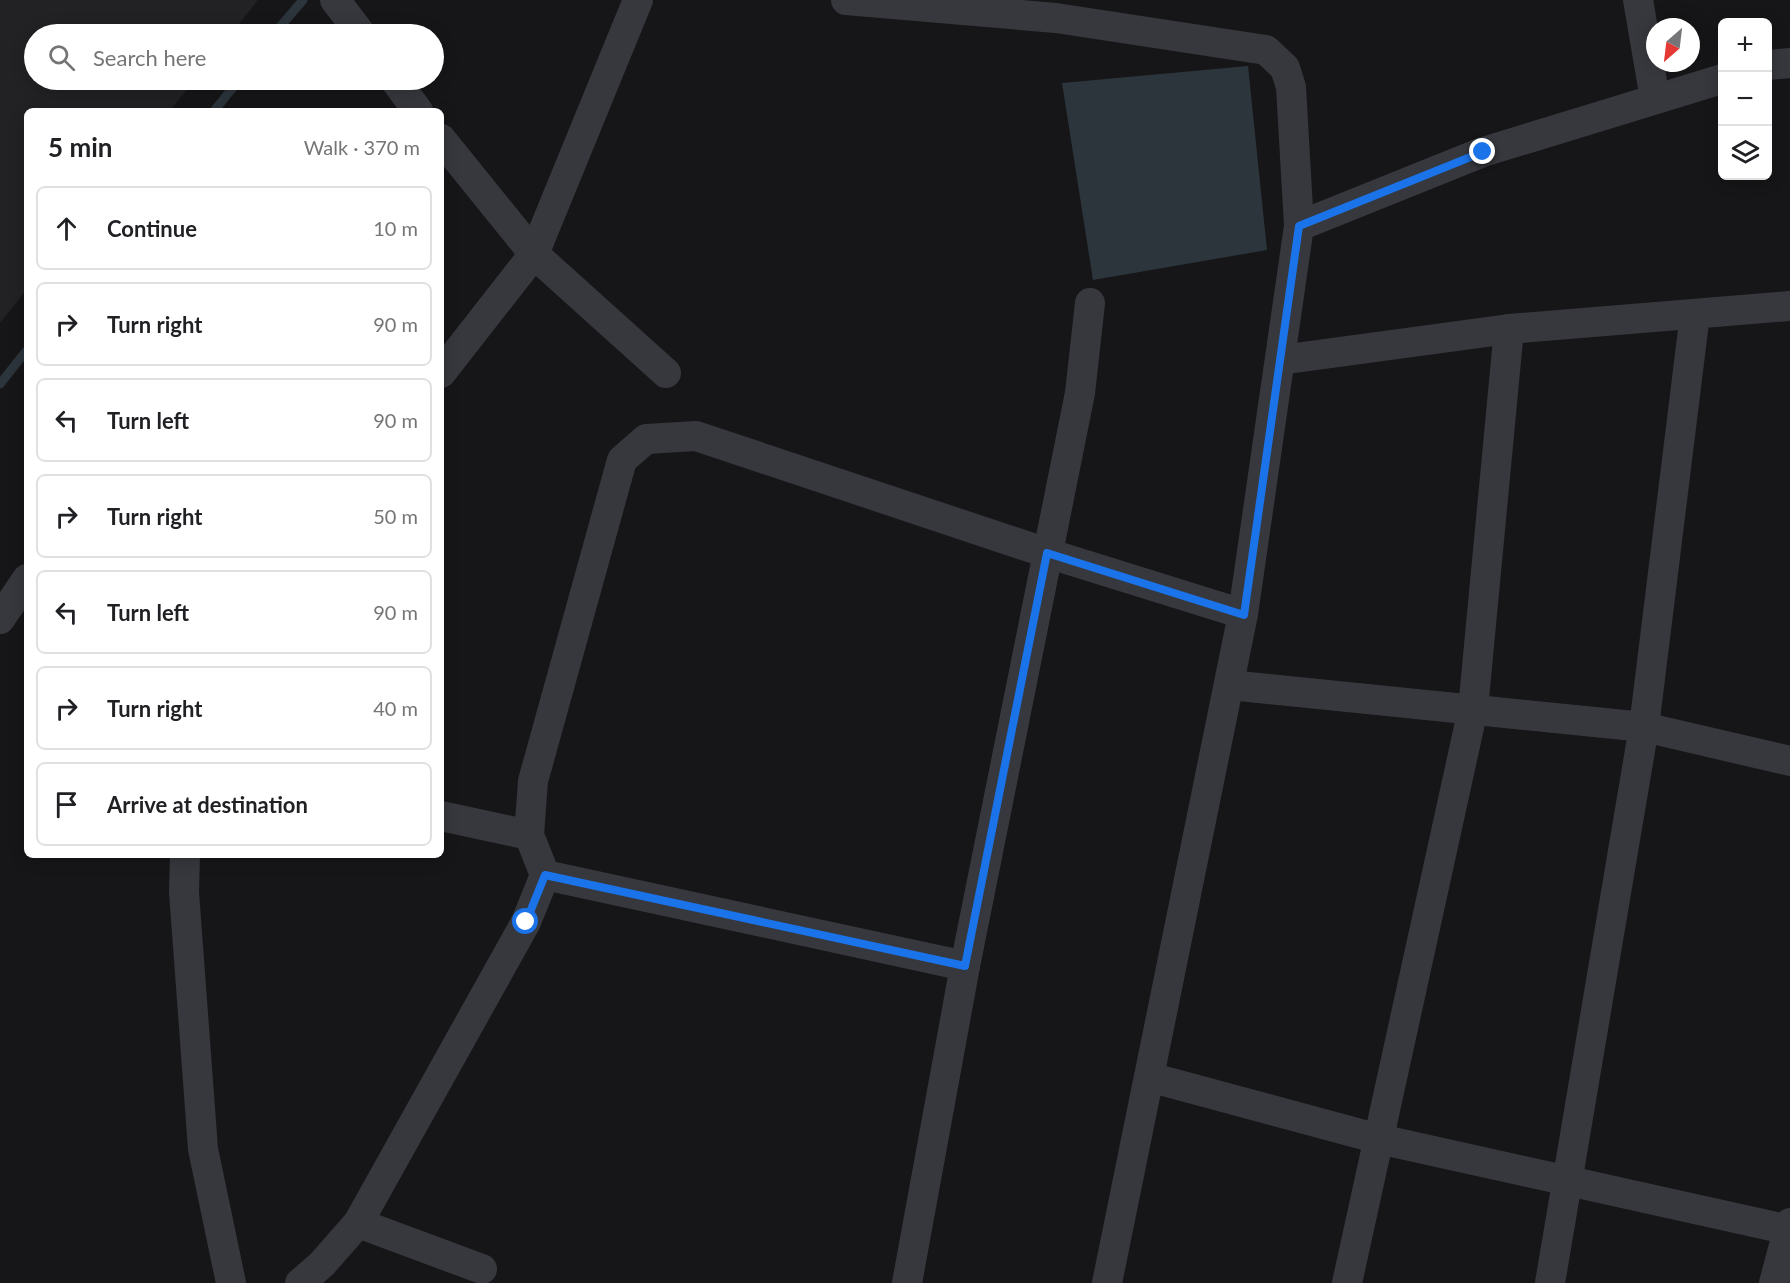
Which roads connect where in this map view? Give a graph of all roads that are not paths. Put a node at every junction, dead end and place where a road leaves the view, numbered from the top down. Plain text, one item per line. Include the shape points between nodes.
1 (335, 0) edge
2 (639, 0) edge
3 (846, 0) edge
4 (1638, 0) edge
5 (1055, 9) edge
6 (353, 24) edge
7 (1790, 63) edge
8 (1772, 65) edge
9 (1718, 80) edge
10 (401, 90) edge
11 (1654, 99) junction
12 (414, 108) edge
13 (444, 143) edge
14 (1299, 226) junction
15 (534, 254) junction
16 (1090, 303) dead end
17 (1790, 306) edge
18 (1695, 314) junction
19 (1509, 330) junction
20 (1280, 360) junction
21 (444, 369) edge
22 (666, 373) dead end
23 (1047, 553) junction
24 (24, 583) edge
25 (1244, 615) junction
26 (0, 619) edge
27 (1229, 685) junction
28 (1473, 709) junction
29 (1644, 726) junction
30 (1790, 761) edge
31 (444, 817) edge
32 (529, 835) junction
33 (185, 858) edge
34 (545, 875) junction
35 (965, 966) junction
36 (1149, 1077) junction
37 (1379, 1139) junction
38 (1568, 1180) junction
39 (358, 1222) junction
40 (1790, 1228) edge
41 (482, 1269) dead end
42 (231, 1283) edge
43 (300, 1283) edge
44 (907, 1283) edge
45 (1107, 1283) edge
46 (1347, 1283) edge
47 (1550, 1283) edge
48 (1774, 1283) edge

1 - 6 street
2 - 15 street
3 - 5 street
4 - 11 street
5 - 14 street via 1266,50 1285,68 1291,87
7 - 8 street
9 - 11 street
10 - 12 street
11 - 14 street via 1483,152
13 - 15 street
14 - 20 street
15 - 21 street
15 - 22 street
16 - 23 street via 1080,393
17 - 18 street
18 - 19 street
18 - 29 street
19 - 20 street
19 - 28 street
20 - 25 street
23 - 25 street
23 - 32 street via 696,436 646,439 622,460 533,781
23 - 35 street
24 - 26 street
25 - 27 street
27 - 28 street
27 - 36 street
28 - 29 street
28 - 37 street
29 - 30 street
29 - 38 street
31 - 32 street
32 - 34 street
33 - 42 street via 184,892 203,1149
34 - 35 street
34 - 39 street via 526,922
35 - 44 street
36 - 37 street
36 - 45 street
37 - 38 street
37 - 46 street
38 - 40 street
38 - 47 street
39 - 41 street
39 - 43 street
40 - 48 street

